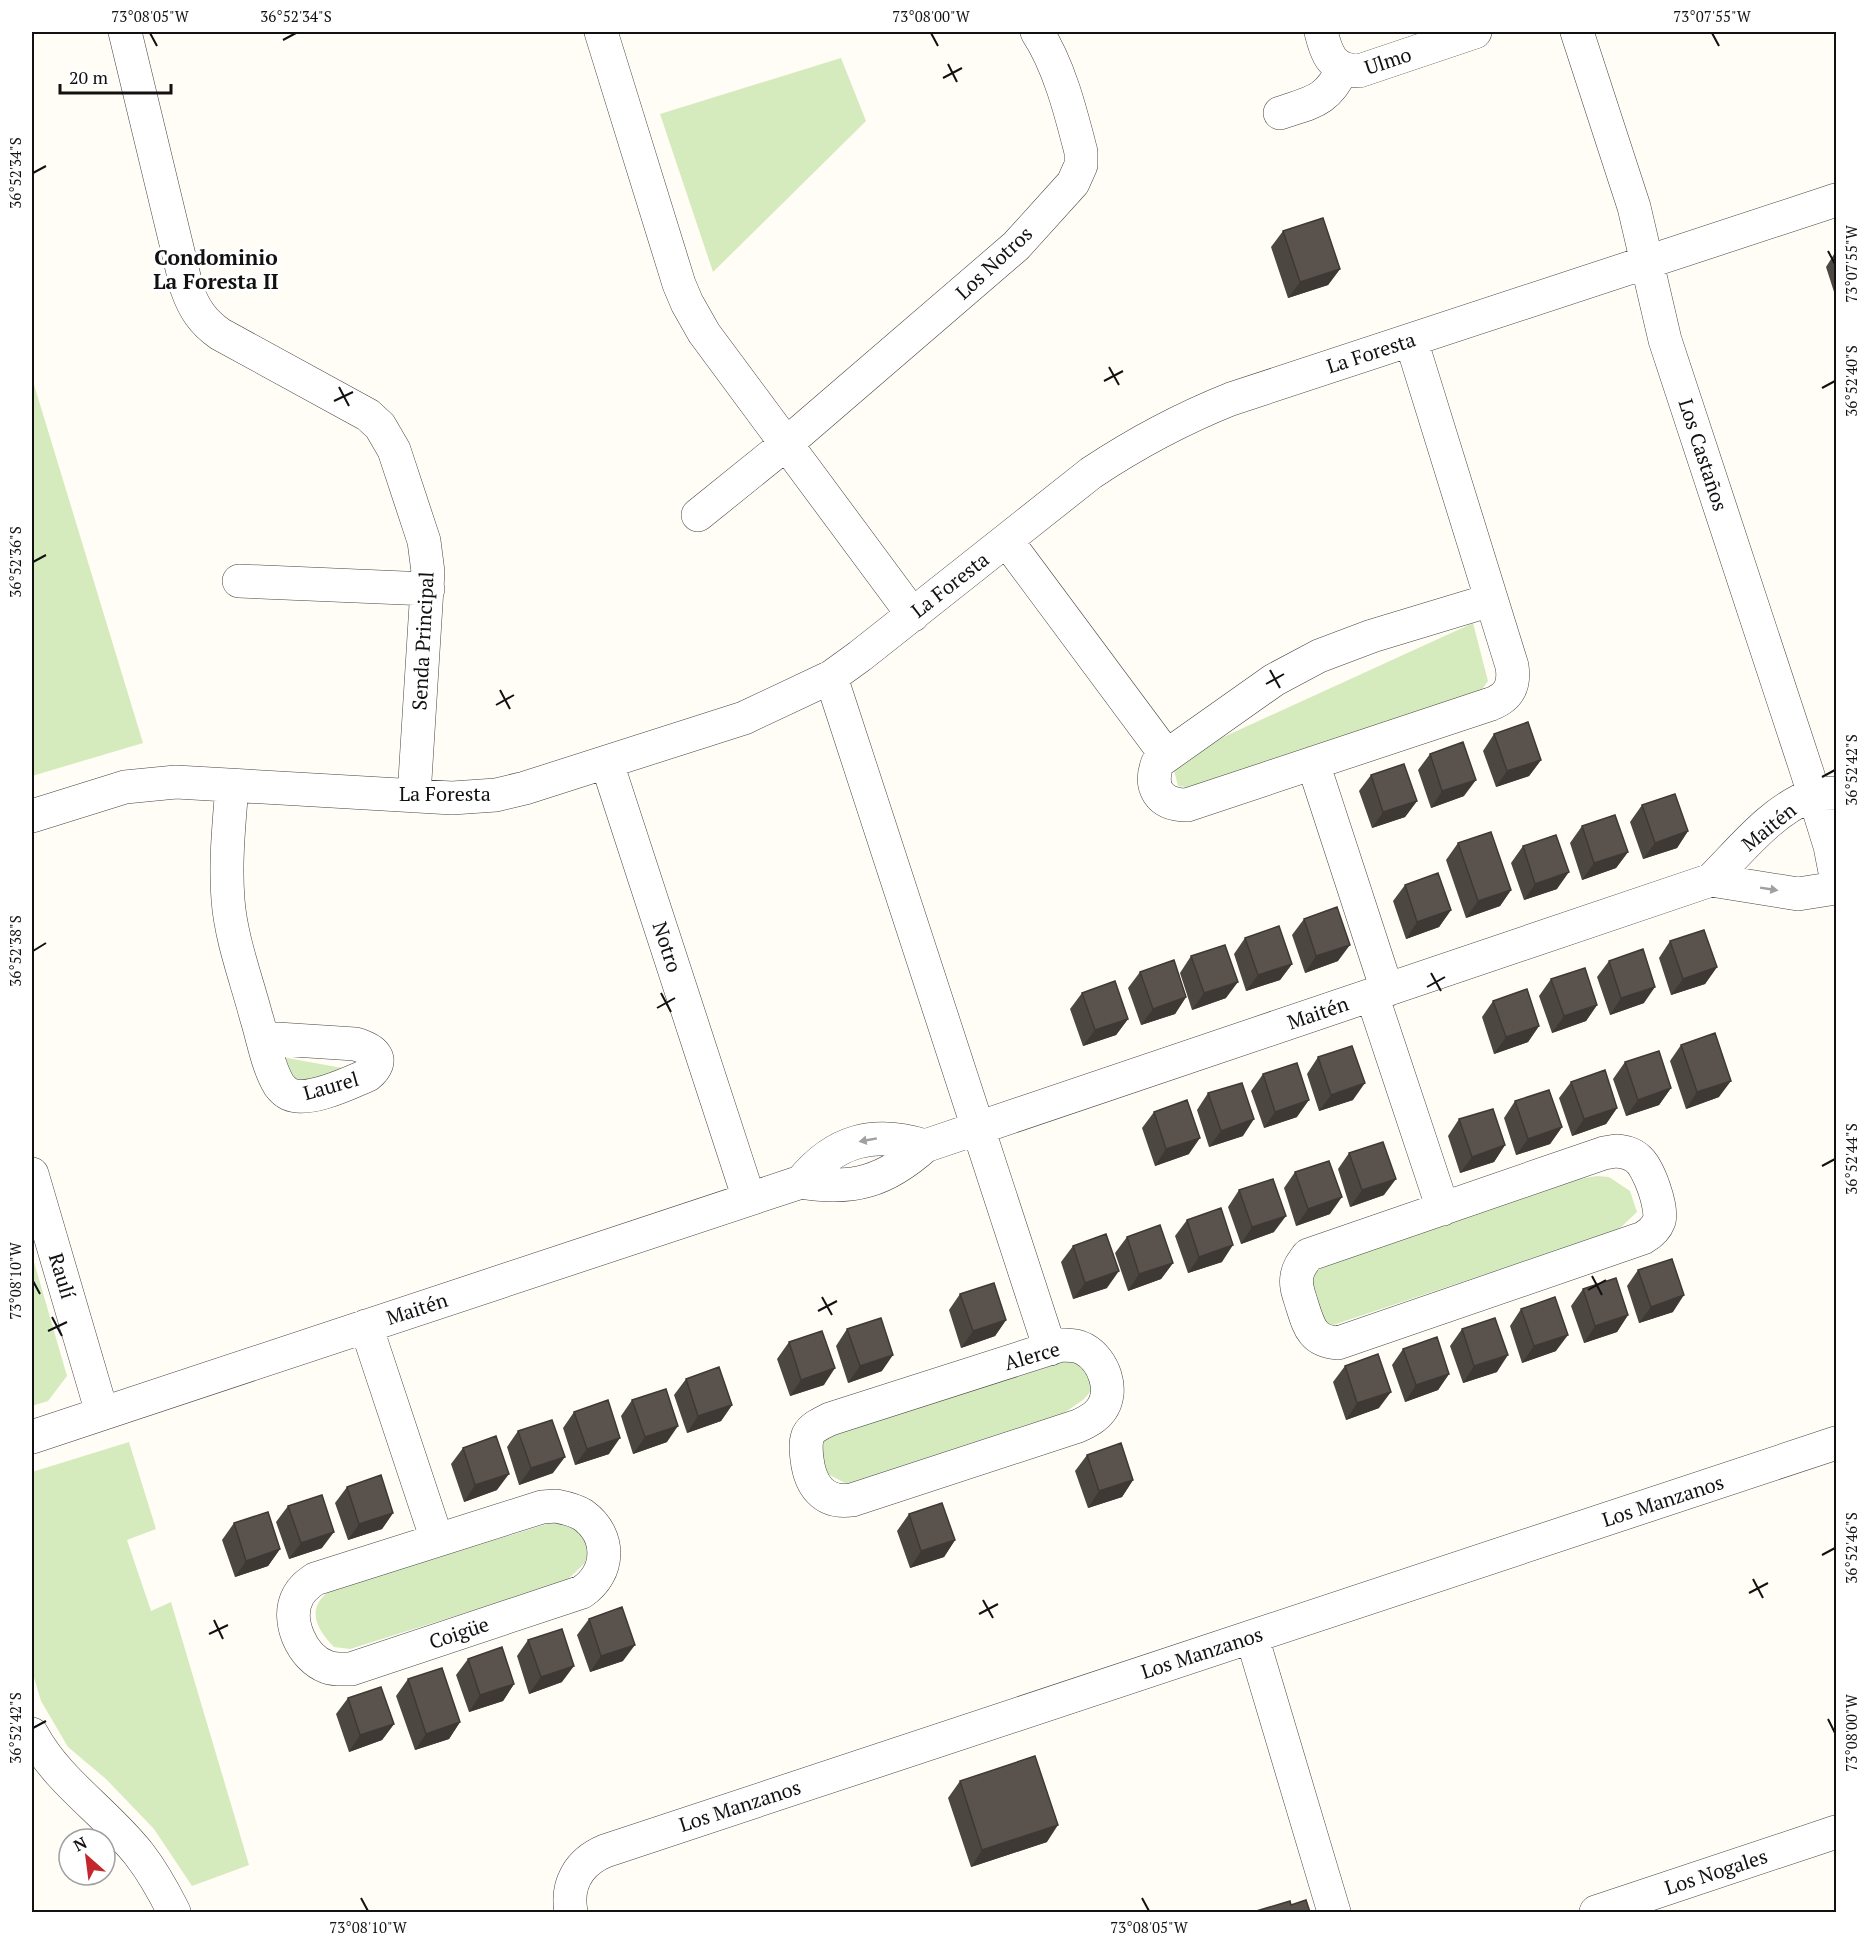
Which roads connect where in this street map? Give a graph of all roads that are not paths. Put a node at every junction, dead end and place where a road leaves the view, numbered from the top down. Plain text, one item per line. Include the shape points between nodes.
1 (125, 32) edge
2 (601, 32) edge
3 (1037, 32) edge
4 (1320, 32) edge
5 (1475, 32) edge
6 (1577, 32) edge
7 (1343, 68) junction
8 (1280, 113) dead end
9 (1836, 200) edge
10 (1647, 263) junction
11 (1411, 340) junction
12 (786, 444) junction
13 (698, 515) dead end
14 (1007, 541) junction
15 (239, 581) dead end
16 (428, 588) junction
17 (1491, 600) junction
18 (913, 615) junction
19 (831, 677) junction
20 (1166, 755) junction
21 (1313, 763) junction
22 (607, 764) junction
23 (232, 786) junction
24 (1825, 793) edge
25 (414, 795) junction
26 (32, 816) edge
27 (1836, 877) edge
28 (1711, 880) junction
29 (1836, 888) edge
30 (1380, 992) junction
31 (262, 1038) dead end
32 (979, 1128) junction
33 (32, 1174) edge
34 (749, 1199) junction
35 (1443, 1209) junction
36 (366, 1326) junction
37 (1050, 1349) junction
38 (102, 1413) junction
39 (32, 1437) edge
40 (1836, 1443) edge
41 (437, 1540) junction
42 (1252, 1637) junction
43 (32, 1734) edge
44 (1836, 1832) edge
45 (174, 1912) edge
46 (572, 1912) edge
47 (1334, 1912) edge
48 (1596, 1912) edge

1 - 16 street, Senda Principal via 192,303 204,321 220,334 354,406 380,426 394,450 424,541
2 - 12 street via 687,303 704,333
3 - 12 street, Los Notros via 1054,63 1081,152 1081,165 1073,183 1000,261
4 - 7 street, Ulmo via 1329,56
5 - 7 street, Ulmo via 1359,71
6 - 10 street, Los Castaños via 1634,207
7 - 8 street via 1334,86 1317,101
9 - 10 street, La Foresta
10 - 11 street, La Foresta
10 - 24 street, Los Castaños via 1663,332
11 - 14 street, La Foresta via 1231,399 1160,430 1091,473
11 - 17 street
12 - 13 street, Los Notros
12 - 18 street
14 - 18 street, La Foresta
14 - 20 street
15 - 16 street
16 - 25 street, Senda Principal
17 - 20 street via 1319,656 1274,680
17 - 21 street via 1514,678 1511,690 1502,700
18 - 19 street, La Foresta
19 - 22 street, La Foresta via 744,718
19 - 32 street
20 - 21 street via 1158,762 1154,783 1165,801 1176,805
21 - 30 street
22 - 25 street, La Foresta via 496,795
22 - 34 street, Notro
23 - 25 street, La Foresta
23 - 26 street, La Foresta via 146,784
23 - 31 street via 228,900
24 - 27 street, Los Castaños
24 - 28 street, Maitén via 1776,816
28 -> 29 street, Maitén via 1798,894
28 - 30 street, Maitén
30 - 32 street, Maitén
30 - 35 street
32 - 34 street, Maitén via 925,1146 888,1174 867,1182 845,1186 801,1182
32 - 37 street
33 - 38 street, Raulí
34 - 36 street, Maitén
35 - 35 street via 1308,1255 1296,1278 1310,1329 1327,1342 1338,1342 1643,1238 1660,1218 1643,1164 1629,1152 1616,1151
36 - 38 street, Maitén
36 - 41 street
37 - 37 street, Alerce via 818,1425 808,1434 805,1450 813,1483 827,1497 839,1502 852,1500 1091,1420 1106,1400 1106,1377 1101,1366 1094,1356 1073,1345
38 - 39 street, Maitén
40 - 42 street, Los Manzanos
41 - 41 street, Coigüe via 542,1507 570,1508 591,1522 603,1542 603,1565 592,1586 582,1592 351,1669 328,1668 308,1654 301,1645 294,1619 294,1607 305,1586 315,1579
42 - 46 street, Los Manzanos via 592,1856 582,1865 570,1889
42 - 47 street
43 - 45 street via 60,1774 138,1853
44 - 48 street, Los Nogales

